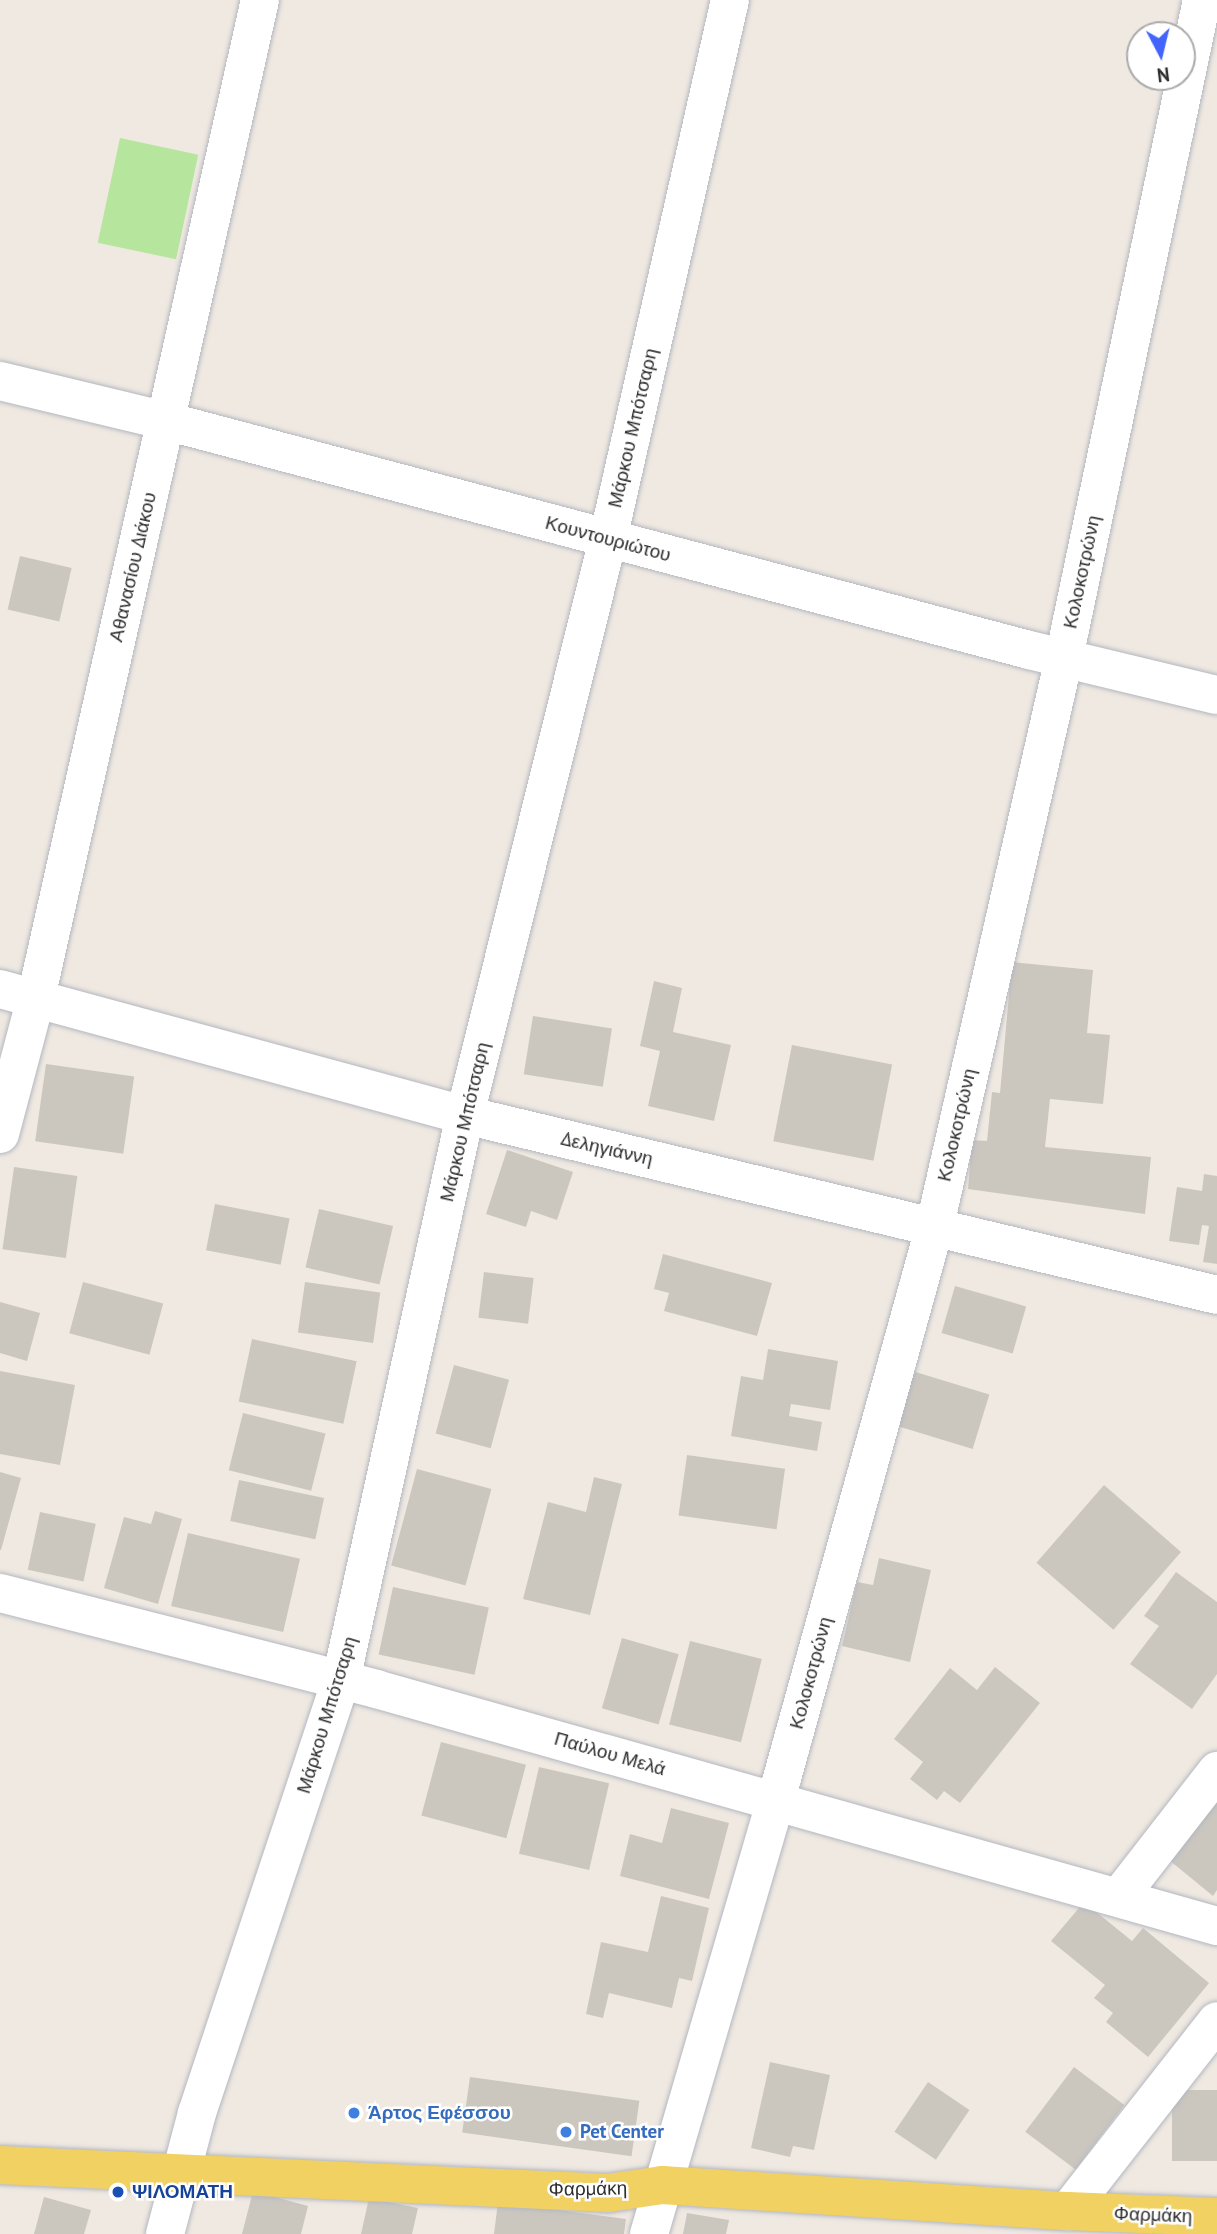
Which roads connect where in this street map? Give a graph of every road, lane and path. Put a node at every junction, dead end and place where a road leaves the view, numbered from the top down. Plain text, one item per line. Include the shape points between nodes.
1 (261, 0) edge
2 (730, 0) edge
3 (1202, 0) edge
4 (0, 381) edge
5 (166, 421) junction
6 (608, 539) junction
7 (1064, 658) junction
8 (1217, 695) edge
9 (0, 989) edge
10 (36, 998) junction
11 (465, 1115) junction
12 (0, 1133) edge
13 (934, 1226) junction
14 (1217, 1295) edge
15 (0, 1593) edge
16 (341, 1680) junction
17 (1217, 1771) edge
18 (776, 1800) junction
19 (1119, 1897) junction
20 (1217, 1926) edge
21 (1217, 2021) edge
22 (0, 2165) edge
23 (181, 2172) junction
24 (662, 2185) junction
25 (1068, 2211) junction
26 (1217, 2217) edge
27 (165, 2234) edge
28 (649, 2234) edge

1 - 5 street, Αθανασίου Διάκου
2 - 6 street, Μάρκου Μπότσαρη
3 - 7 street, Κολοκοτρώνη
4 - 5 street, Κουντουριώτου
5 - 6 street, Κουντουριώτου
5 - 10 street, Αθανασίου Διάκου
6 - 7 street, Κουντουριώτου
6 - 11 street, Μάρκου Μπότσαρη
7 - 8 street, Κουντουριώτου
7 - 13 street, Κολοκοτρώνη
9 - 10 street, Δεληγιάννη
10 - 11 street, Δεληγιάννη
10 - 12 street, Αθανασίου Διάκου
11 - 13 street, Δεληγιάννη
11 - 16 street, Μάρκου Μπότσαρη
13 - 14 street, Δεληγιάννη
13 - 18 street, Κολοκοτρώνη
15 - 16 street, Παύλου Μελά
16 - 18 street, Παύλου Μελά
16 - 23 street, Μάρκου Μπότσαρη
17 - 19 street
18 - 19 street, Παύλου Μελά
18 - 24 street, Κολοκοτρώνη
19 - 20 street, Παύλου Μελά
21 - 25 street
22 - 23 main road, Φαρμάκη
23 - 24 main road, Φαρμάκη via 608,2193
23 - 27 street, Μάρκου Μπότσαρη
24 - 25 main road, Φαρμάκη
24 - 28 street, Κολοκοτρώνη
25 - 26 main road, Φαρμάκη

